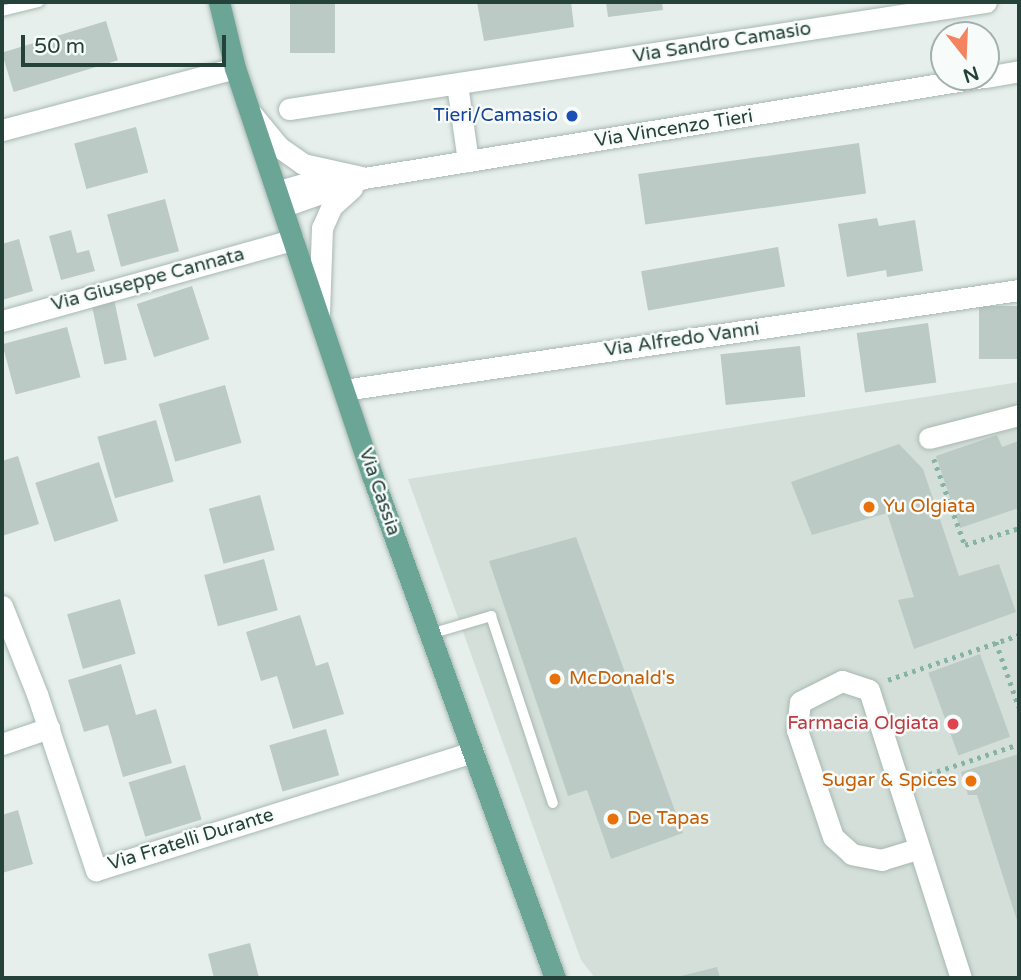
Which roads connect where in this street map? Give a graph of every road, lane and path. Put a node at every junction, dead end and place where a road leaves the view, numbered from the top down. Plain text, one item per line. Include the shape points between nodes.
1 (39, 2) edge
2 (219, 2) edge
3 (986, 2) edge
4 (2, 11) edge
5 (235, 68) junction
6 (1019, 71) edge
7 (1000, 74) edge
8 (457, 83) junction
9 (930, 86) edge
10 (289, 109) dead end
11 (250, 112) junction
12 (2, 130) edge
13 (468, 161) junction
14 (336, 174) junction
15 (364, 178) junction
16 (281, 198) junction
17 (293, 240) junction
18 (1019, 290) edge
19 (319, 316) junction
20 (2, 321) edge
21 (344, 390) junction
22 (1019, 415) edge
23 (929, 438) joint
24 (1019, 528) edge
25 (2, 606) edge
26 (430, 634) junction
27 (1019, 635) edge
28 (996, 642) junction
29 (869, 690) junction
30 (1019, 707) edge
31 (49, 728) junction
32 (2, 744) edge
33 (1019, 744) edge
34 (473, 752) junction
35 (898, 785) junction
36 (553, 803) dead end
37 (918, 849) junction
38 (542, 943) junction
39 (555, 978) edge
40 (563, 978) edge
41 (961, 978) edge

1 - 4 lane
2 - 5 main road, Via Cassia
3 - 8 street, Via Sandro Camasio
5 - 11 main road, Via Cassia
5 - 12 street
6 - 7 street, Via Vincenzo Tieri
8 - 10 street, Via Sandro Camasio
8 - 13 street
9 - 13 street, Via Vincenzo Tieri
11 - 14 street, Via Vincenzo Tieri via 279,147 303,164
11 - 16 main road, Via Cassia
13 - 15 street, Via Vincenzo Tieri
14 - 15 street, Via Vincenzo Tieri
14 - 16 street, Via Vincenzo Tieri
15 - 16 street, Via Vincenzo Tieri
15 - 19 street via 332,206 322,228
16 - 17 main road, Via Cassia
17 - 19 main road, Via Cassia
17 - 20 street, Via Giuseppe Cannata
18 - 21 street, Via Alfredo Vanni
19 - 21 main road, Via Cassia
21 - 26 main road, Via Cassia
22 - 23 street
23 - 24 path via 965,545
25 - 31 street, Via Fratelli Durante
26 - 34 main road, Via Cassia
26 - 36 lane via 491,616
27 - 28 path
28 - 29 path
28 - 30 path
29 - 35 street
29 - 37 street via 842,681 800,702 797,730 833,837 852,854 882,860
31 - 32 street
31 - 34 street, Via Fratelli Durante via 96,870
33 - 35 path
34 - 38 main road, Via Cassia
35 - 37 street
37 - 41 street
38 - 39 main road, Via Cassia
38 - 40 street

